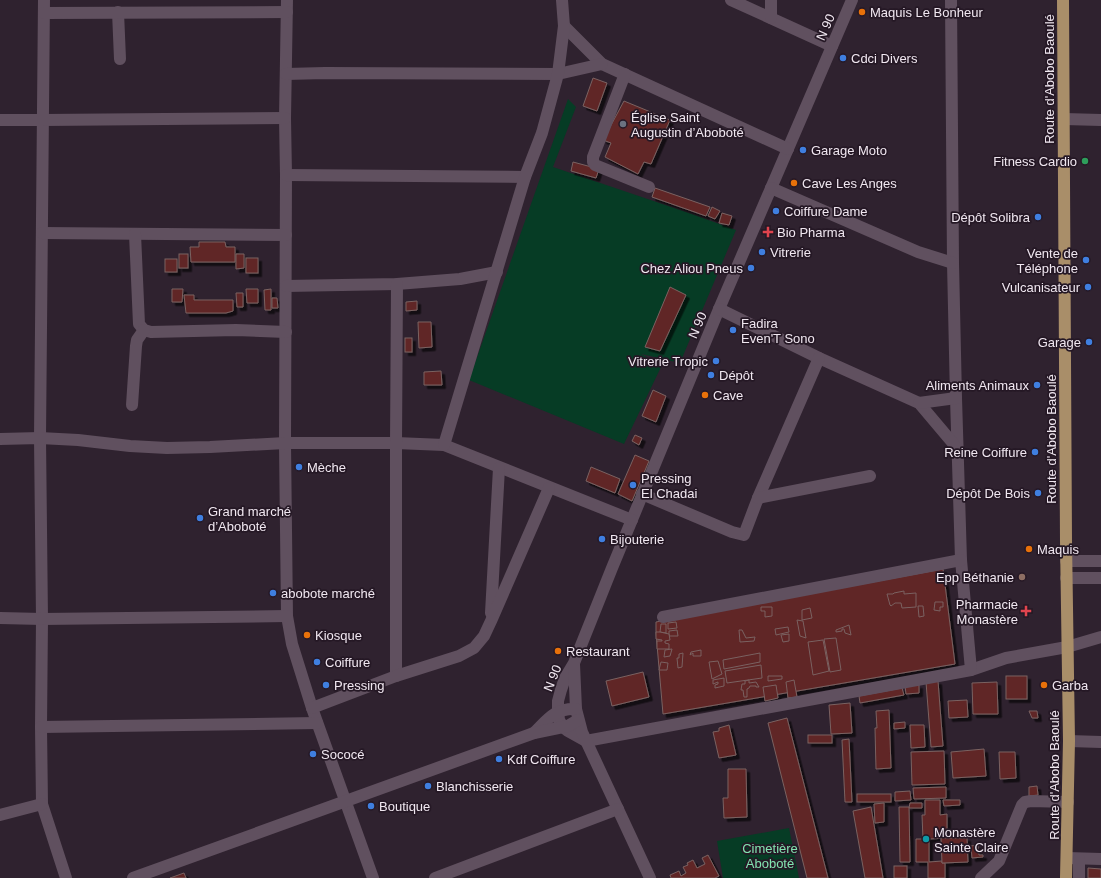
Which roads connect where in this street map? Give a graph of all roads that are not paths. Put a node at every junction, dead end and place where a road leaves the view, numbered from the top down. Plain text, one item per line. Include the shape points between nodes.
1 (44, 0) edge
2 (562, 0) edge
3 (731, 0) edge
4 (771, 0) edge
5 (852, 0) edge
6 (951, 0) edge
7 (1063, 0) edge
8 (158, 6) edge
9 (287, 6) edge
10 (118, 12) junction
11 (44, 13) junction
12 (770, 18) junction
13 (564, 26) junction
14 (832, 46) junction
15 (120, 59) dead end
16 (602, 64) junction
17 (286, 74) junction
18 (558, 74) junction
19 (625, 74) junction
20 (285, 118) junction
21 (1064, 119) junction
22 (0, 120) edge
23 (43, 120) junction
24 (1101, 120) edge
25 (788, 149) junction
26 (286, 175) junction
27 (526, 177) junction
28 (649, 187) dead end
29 (771, 188) junction
30 (42, 234) junction
31 (135, 234) junction
32 (286, 235) junction
33 (953, 263) junction
34 (497, 272) junction
35 (397, 284) junction
36 (286, 286) junction
37 (719, 309) junction
38 (144, 330) junction
39 (286, 332) junction
40 (819, 358) junction
41 (956, 398) junction
42 (919, 403) junction
43 (132, 405) dead end
44 (0, 438) edge
45 (40, 438) junction
46 (285, 443) junction
47 (396, 443) junction
48 (444, 445) junction
49 (958, 448) junction
50 (499, 468) junction
51 (870, 476) dead end
52 (549, 488) junction
53 (642, 494) junction
54 (758, 498) junction
55 (632, 520) junction
56 (961, 560) junction
57 (1066, 561) junction
58 (1101, 561) edge
59 (1066, 578) junction
60 (1101, 578) edge
61 (287, 616) junction
62 (663, 617) dead end
63 (0, 618) edge
64 (42, 619) junction
65 (491, 621) junction
66 (1101, 637) edge
67 (1067, 646) junction
68 (574, 662) junction
69 (971, 670) junction
70 (396, 676) junction
71 (312, 708) junction
72 (558, 711) junction
73 (577, 714) junction
74 (317, 723) junction
75 (41, 727) junction
76 (563, 727) junction
77 (534, 732) junction
78 (586, 741) junction
79 (1069, 741) junction
80 (1101, 742) edge
81 (346, 800) junction
82 (1068, 802) junction
83 (42, 804) junction
84 (618, 809) junction
85 (0, 815) edge
86 (1073, 858) junction
87 (1101, 859) edge
88 (66, 878) edge
89 (133, 878) edge
90 (373, 878) edge
91 (435, 878) edge
92 (650, 878) edge
93 (981, 878) edge
94 (1066, 878) edge
95 (1079, 878) edge

1 - 11 street
2 - 13 street
3 - 12 street
4 - 12 street
5 - 14 street, N 90
6 - 33 street
7 - 21 main road, Route d'Abobo Baoulé
8 - 9 street
8 - 10 street
9 - 17 street
10 - 11 street
10 - 15 street
11 - 23 street
12 - 14 street
13 - 16 street
13 - 18 street
14 - 25 street, N 90
16 - 18 street
16 - 19 street
17 - 18 street
17 - 20 street
18 - 27 street via 542,133
19 - 25 street
19 - 28 street via 593,162
20 - 23 street
20 - 26 street
21 - 24 street
21 - 57 main road, Route d'Abobo Baoulé
22 - 23 street
23 - 30 street
25 - 29 street, N 90
26 - 27 street
26 - 32 street
27 - 34 street
29 - 33 street via 918,252
29 - 37 street, N 90
30 - 31 street
30 - 45 street
31 - 32 street
31 - 38 street via 139,324
32 - 36 street
33 - 41 street
34 - 35 street via 460,279
34 - 48 street
35 - 36 street
35 - 47 street
36 - 39 street
37 - 40 street
37 - 53 street, N 90
38 - 39 street
38 - 43 street via 136,346
39 - 46 street
40 - 42 street
40 - 54 street
41 - 42 street
41 - 49 street
42 - 49 street
44 - 45 street
45 - 46 street via 167,448
45 - 64 street
46 - 47 street
46 - 61 street
47 - 48 street
47 - 70 street
48 - 50 street
49 - 56 street
50 - 52 street
50 - 65 street
51 - 54 street
52 - 55 street
52 - 65 street
53 - 54 street via 744,535
53 - 55 street, N 90
55 - 68 street, N 90
56 - 62 street
56 - 69 street
57 - 58 street
57 - 59 main road, Route d'Abobo Baoulé
59 - 60 street
59 - 67 main road, Route d'Abobo Baoulé
61 - 64 street
61 - 71 street via 292,644
63 - 64 street
64 - 75 street
65 - 70 street via 484,636 474,648 459,656
66 - 67 street
67 - 69 street via 1006,658
67 - 79 main road, Route d'Abobo Baoulé
68 - 72 street, N 90 via 560,690
68 - 73 street, N 90
69 - 78 street
70 - 71 street
71 - 74 street
72 - 73 street via 569,708
72 - 76 street, N 90
72 - 77 street
73 - 76 street via 572,724
73 - 78 street, N 90
74 - 75 street
74 - 81 street
75 - 83 street
76 - 77 street
76 - 78 street
77 - 81 street
78 - 84 street, N 90
79 - 80 street
79 - 82 main road, Route d'Abobo Baoulé
81 - 89 street
81 - 90 street
82 - 86 main road, Route d'Abobo Baoulé
82 - 93 street via 1031,801 1022,805 1000,859
83 - 85 street
83 - 88 street
84 - 91 street
84 - 92 street, N 90
86 - 87 street
86 - 94 main road, Route d'Abobo Baoulé
86 - 95 street

